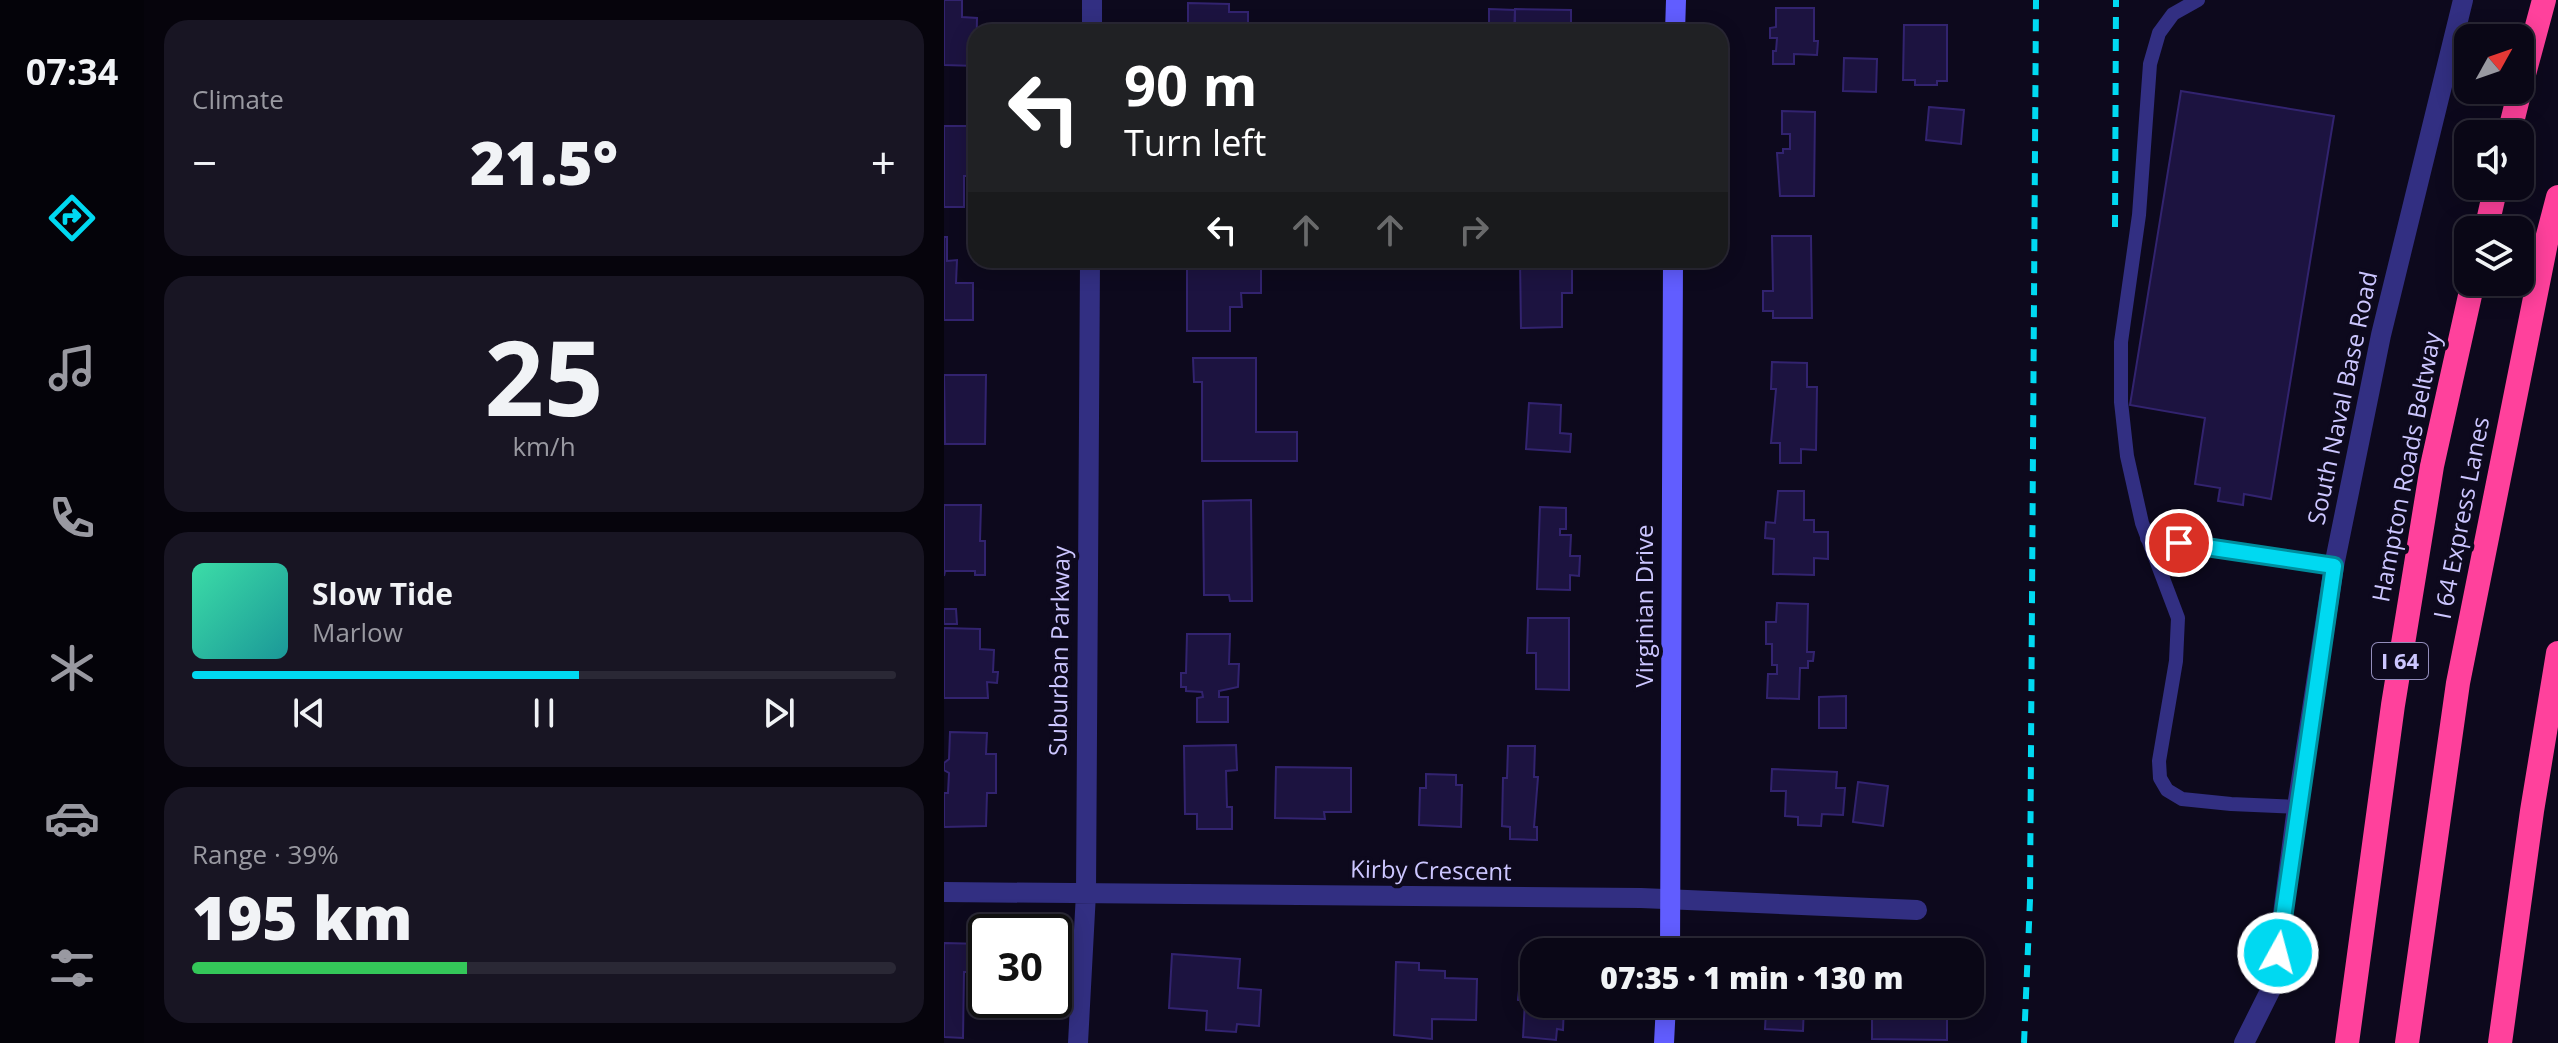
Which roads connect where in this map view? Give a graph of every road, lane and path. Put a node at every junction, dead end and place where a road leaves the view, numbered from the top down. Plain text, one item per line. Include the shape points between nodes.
1 (1092, 0) edge
2 (1676, 0) edge
3 (2198, 0) edge
4 (2463, 0) edge
5 (2544, 0) edge
6 (1092, 24) edge
7 (1675, 24) edge
8 (2534, 38) edge
9 (2558, 197) edge
10 (1090, 268) edge
11 (1673, 268) edge
12 (2470, 296) edge
13 (2147, 538) junction
14 (2334, 566) junction
15 (2558, 653) edge
16 (2297, 807) junction
17 (944, 892) edge
18 (1086, 893) junction
19 (1670, 900) junction
20 (1917, 910) dead end
21 (1670, 938) edge
22 (1665, 1018) edge
23 (1078, 1043) edge
24 (1664, 1043) edge
25 (2244, 1043) edge
26 (2347, 1043) edge
27 (2407, 1043) edge
28 (2500, 1043) edge

1 - 6 street
2 - 7 street
3 - 13 lane via 2173,14 2159,33 2150,64 2139,215 2121,342 2127,456
4 - 14 street, South Naval Base Road via 2381,335
5 - 8 highway
9 - 27 highway, I 64 Express Lanes via 2458,683
10 - 18 street, Suburban Parkway
11 - 19 street, Virginian Drive
12 - 26 highway, Hampton Roads Beltway / I 64 via 2432,466
13 - 14 lane
13 - 16 lane via 2178,618 2160,778 2182,799
14 - 16 street, South Naval Base Road
15 - 28 highway
16 - 25 street, South Naval Base Road via 2274,983
17 - 18 street, Kirby Crescent
18 - 19 street, Kirby Crescent
18 - 23 street, Suburban Parkway
19 - 20 street, Kirby Crescent
19 - 21 street, Virginian Drive
22 - 24 street

